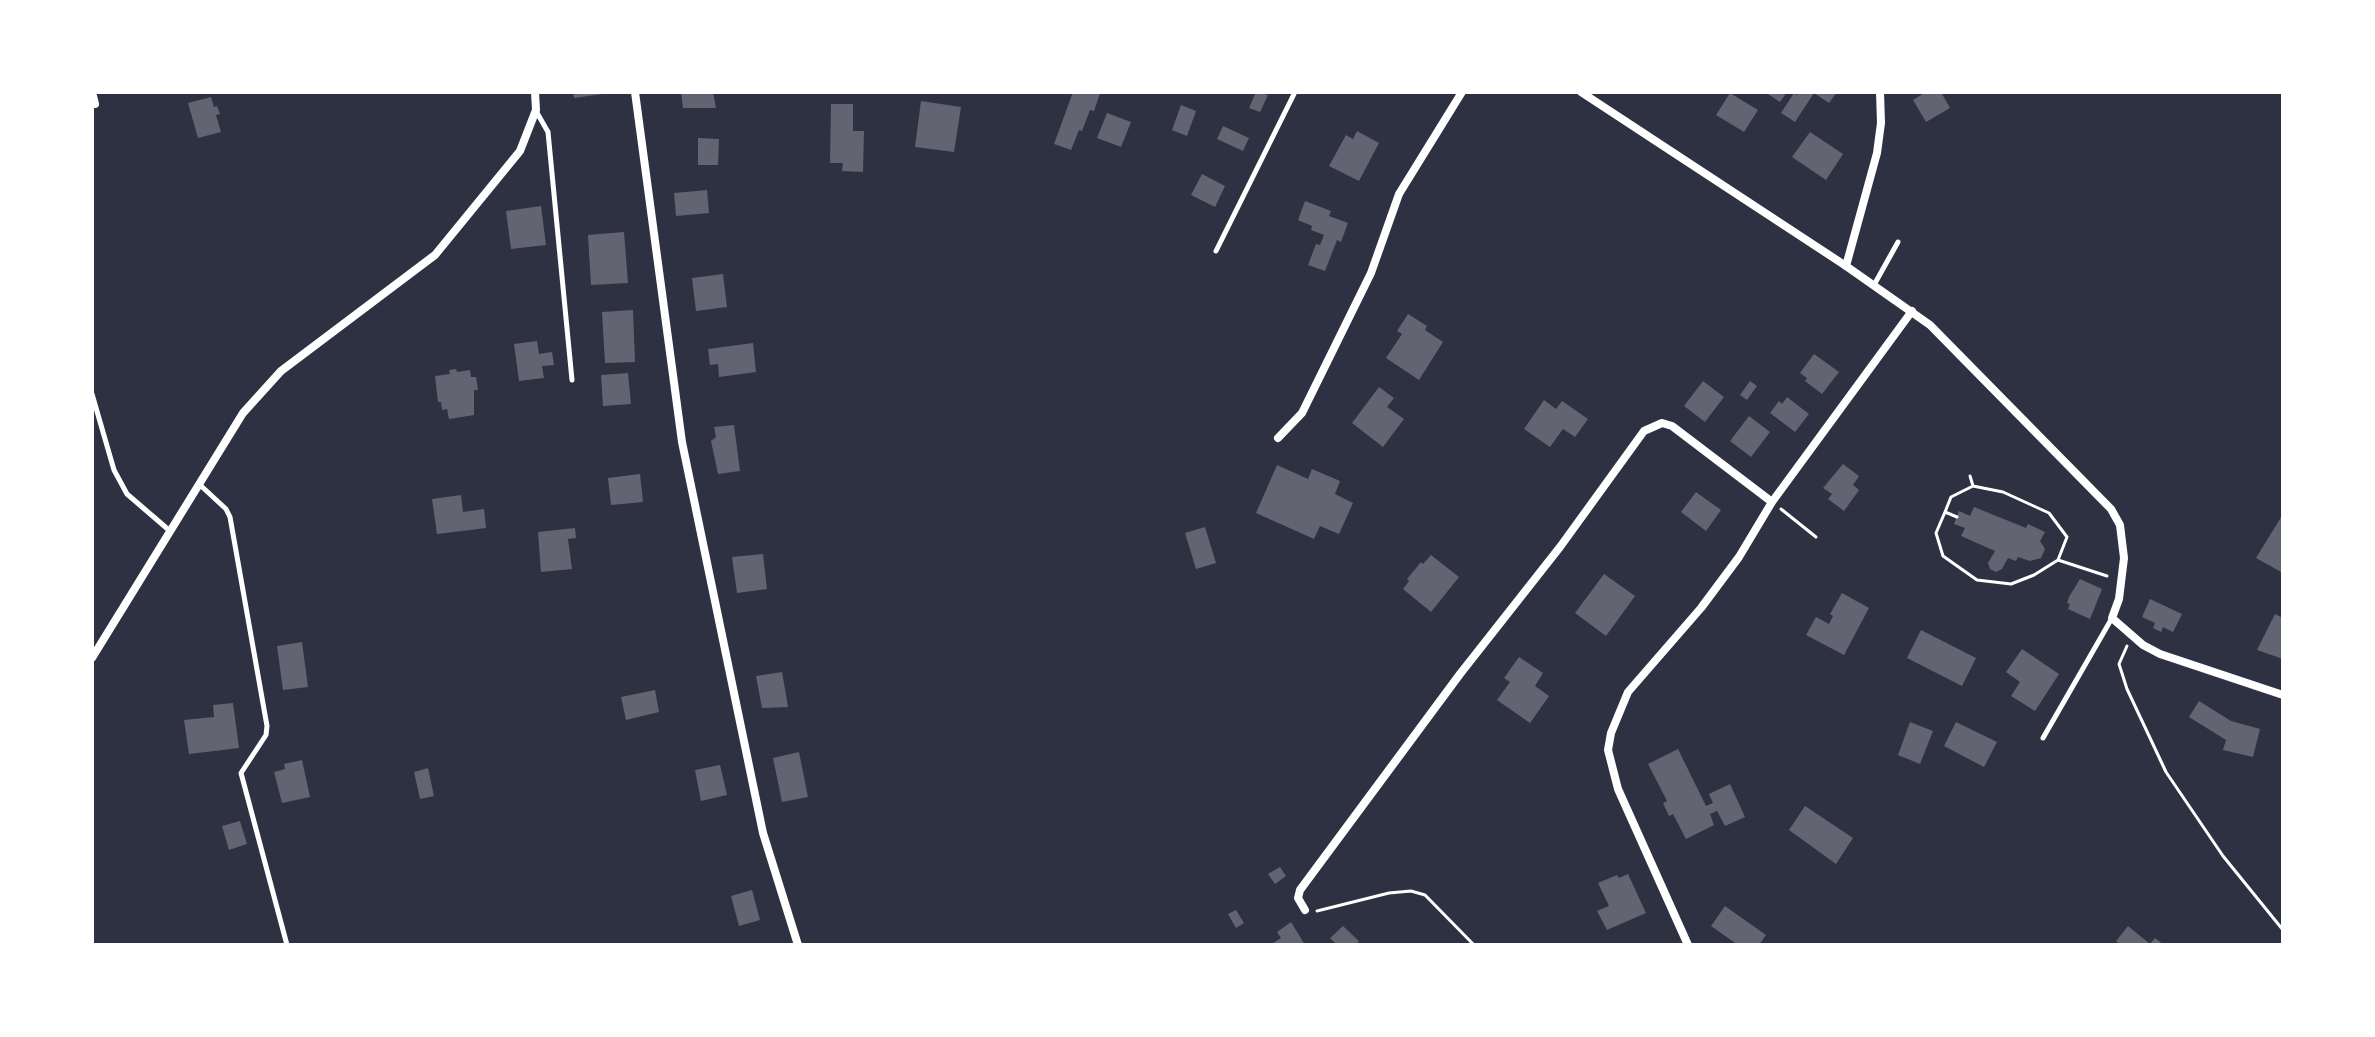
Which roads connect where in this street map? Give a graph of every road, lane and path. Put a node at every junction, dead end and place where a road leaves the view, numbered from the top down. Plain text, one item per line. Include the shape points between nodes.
1 (92, 92) edge
2 (535, 92) edge
3 (635, 92) edge
4 (1295, 92) edge
5 (1462, 92) edge
6 (1581, 92) edge
7 (1880, 92) edge
8 (95, 104) dead end
9 (536, 110) junction
10 (1898, 242) dead end
11 (1216, 251) dead end
12 (1846, 266) junction
13 (1874, 285) junction
14 (1912, 311) junction
15 (572, 380) dead end
16 (92, 394) edge
17 (1278, 438) dead end
18 (1970, 476) dead end
19 (199, 484) junction
20 (1973, 486) junction
21 (1772, 502) junction
22 (1945, 512) junction
23 (1957, 517) dead end
24 (170, 532) junction
25 (1816, 537) dead end
26 (2058, 560) junction
27 (2122, 581) junction
28 (2112, 618) junction
29 (2133, 636) junction
30 (92, 658) edge
31 (2283, 695) edge
32 (2043, 738) dead end
33 (1305, 910) joint
34 (2283, 930) edge
35 (287, 945) edge
36 (798, 945) edge
37 (1474, 945) edge
38 (1688, 945) edge

1 - 8 street
2 - 9 street
3 - 36 street via 682,442 763,833
4 - 11 lane
5 - 17 street via 1399,194 1371,273 1302,413
6 - 12 street
7 - 12 street via 1877,153
9 - 15 lane via 548,132
9 - 19 street via 520,151 435,255 281,371 243,413
10 - 13 lane
12 - 13 street
13 - 14 street
14 - 21 street
14 - 27 street via 2111,509 2124,543
16 - 24 lane via 114,470 127,494
18 - 20 path
19 - 24 street
19 - 35 lane via 230,517 267,726 241,773
20 - 22 path via 1951,497
20 - 26 path via 2003,492 2049,513 2067,537
21 - 25 path
21 - 33 street via 1672,426 1662,423 1644,431 1300,890
21 - 38 street via 1701,608 1628,692 1611,733 1608,750 1618,789
22 - 23 path
22 - 26 path via 1936,533 1943,556 1977,580 2011,584
24 - 30 street
26 - 27 path
27 - 28 street
28 - 29 street
28 - 32 lane
29 - 31 street via 2160,654
29 - 34 path via 2119,664 2166,772 2223,856
33 - 37 path via 1411,891 1425,895

